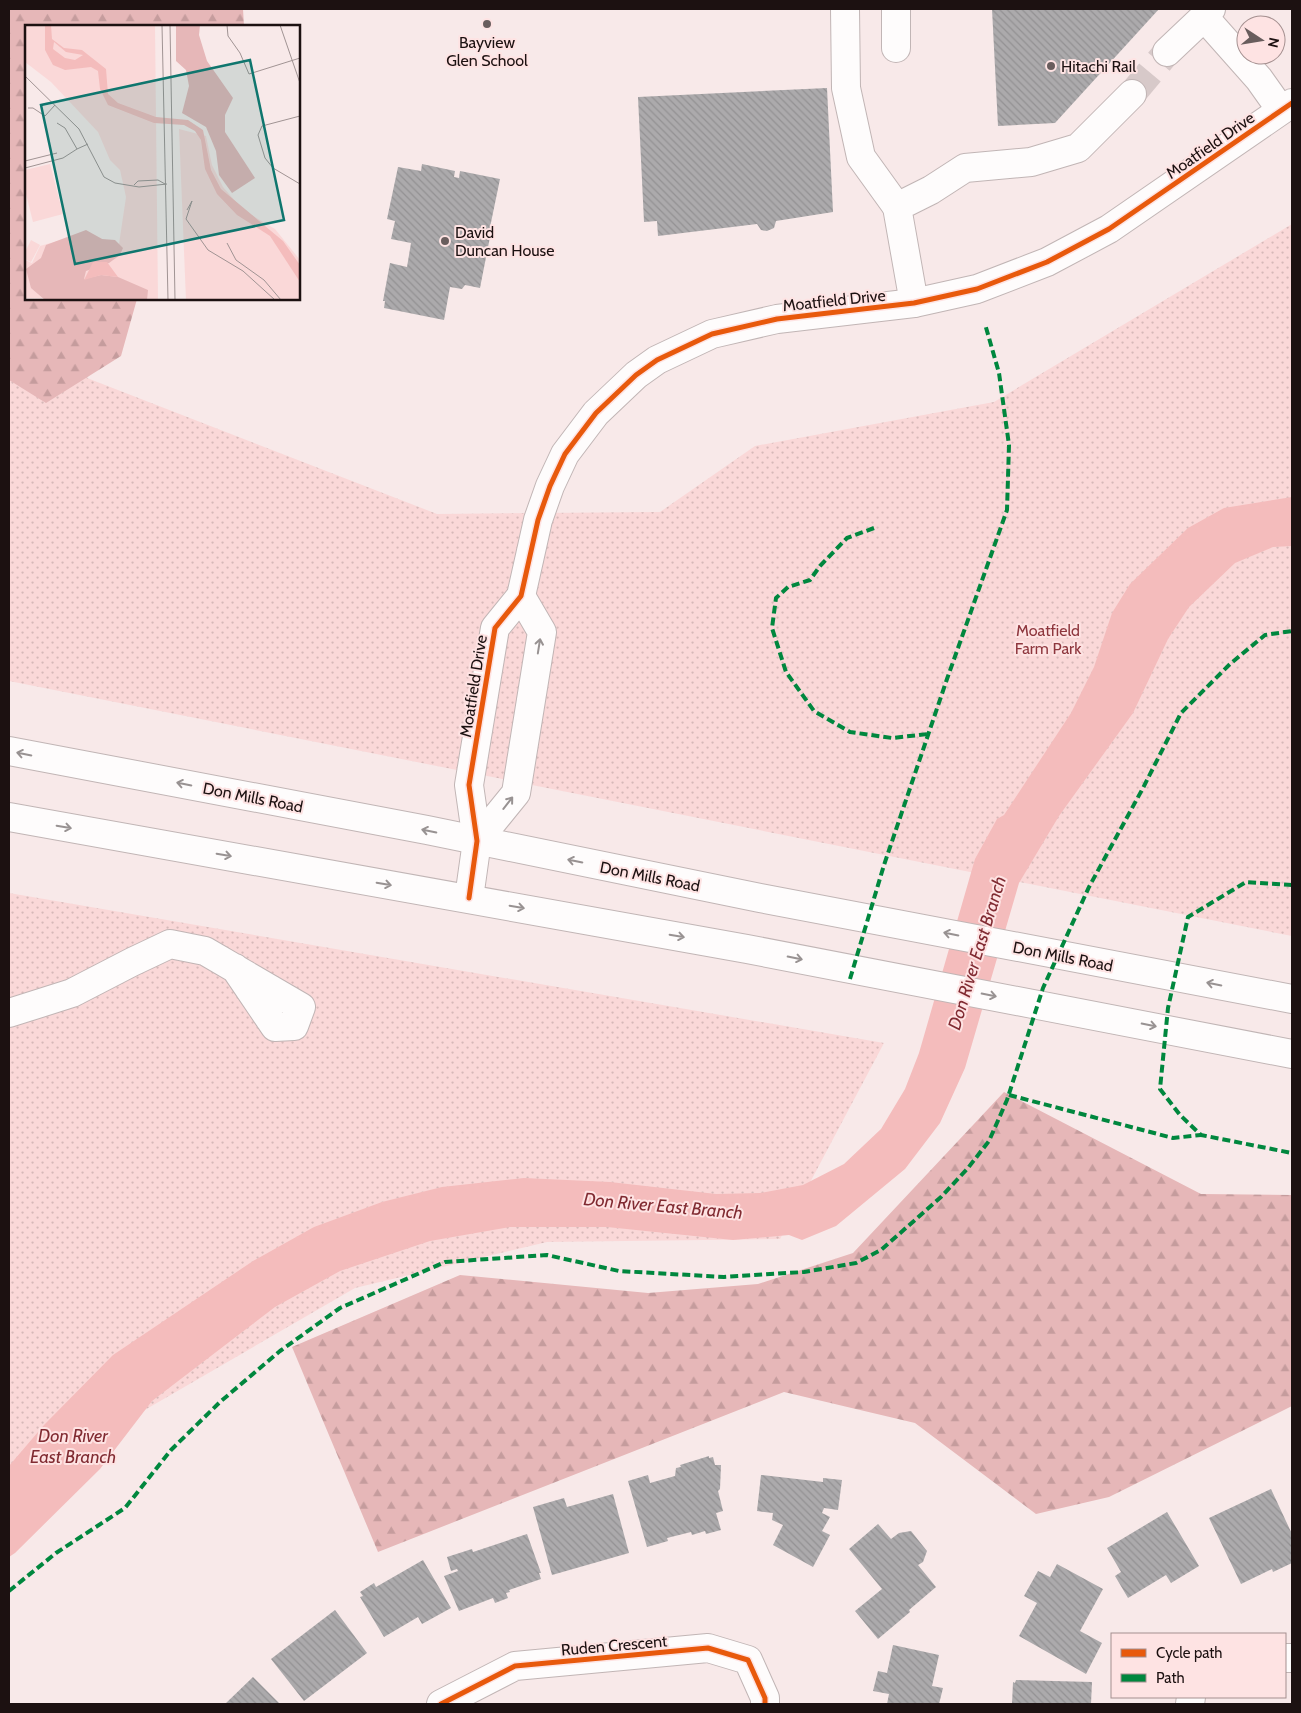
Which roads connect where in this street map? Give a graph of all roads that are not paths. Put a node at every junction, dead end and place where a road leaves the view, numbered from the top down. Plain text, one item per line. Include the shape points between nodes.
1 (845, 9) edge
2 (896, 9) edge
3 (1208, 13) edge
4 (896, 48) dead end
5 (1167, 52) tunnel mouth
6 (1132, 94) tunnel mouth
7 (1287, 107) edge
8 (897, 207) junction
9 (914, 303) junction
10 (521, 596) junction
11 (9, 752) edge
12 (9, 817) edge
13 (477, 841) junction
14 (469, 898) junction
15 (235, 968) dead end
16 (1292, 999) edge
17 (9, 1013) edge
18 (1292, 1054) edge
19 (441, 1704) edge
20 (765, 1704) edge

1 - 8 main road via 846,88 861,158
2 - 4 main road
3 - 5 main road
3 - 7 main road via 1259,79
6 - 8 main road via 1078,148 1031,162 965,168
7 - 9 main road, Moatfield Drive via 1109,229 1056,257 977,289
8 - 9 main road
9 - 10 main road, Moatfield Drive via 777,318 712,334 657,360 636,375 596,413 565,454 538,520
10 - 13 main road, Moatfield Drive via 495,628 469,785
13 -> 10 main road via 516,793 542,632
13 -> 11 main road, Don Mills Road
12 -> 14 main road
13 - 14 main road, Moatfield Drive
16 -> 13 main road, Don Mills Road
14 -> 18 main road
15 - 17 main road via 206,951 170,944 72,993
19 - 20 main road, Ruden Crescent via 515,1666 708,1648 748,1660

